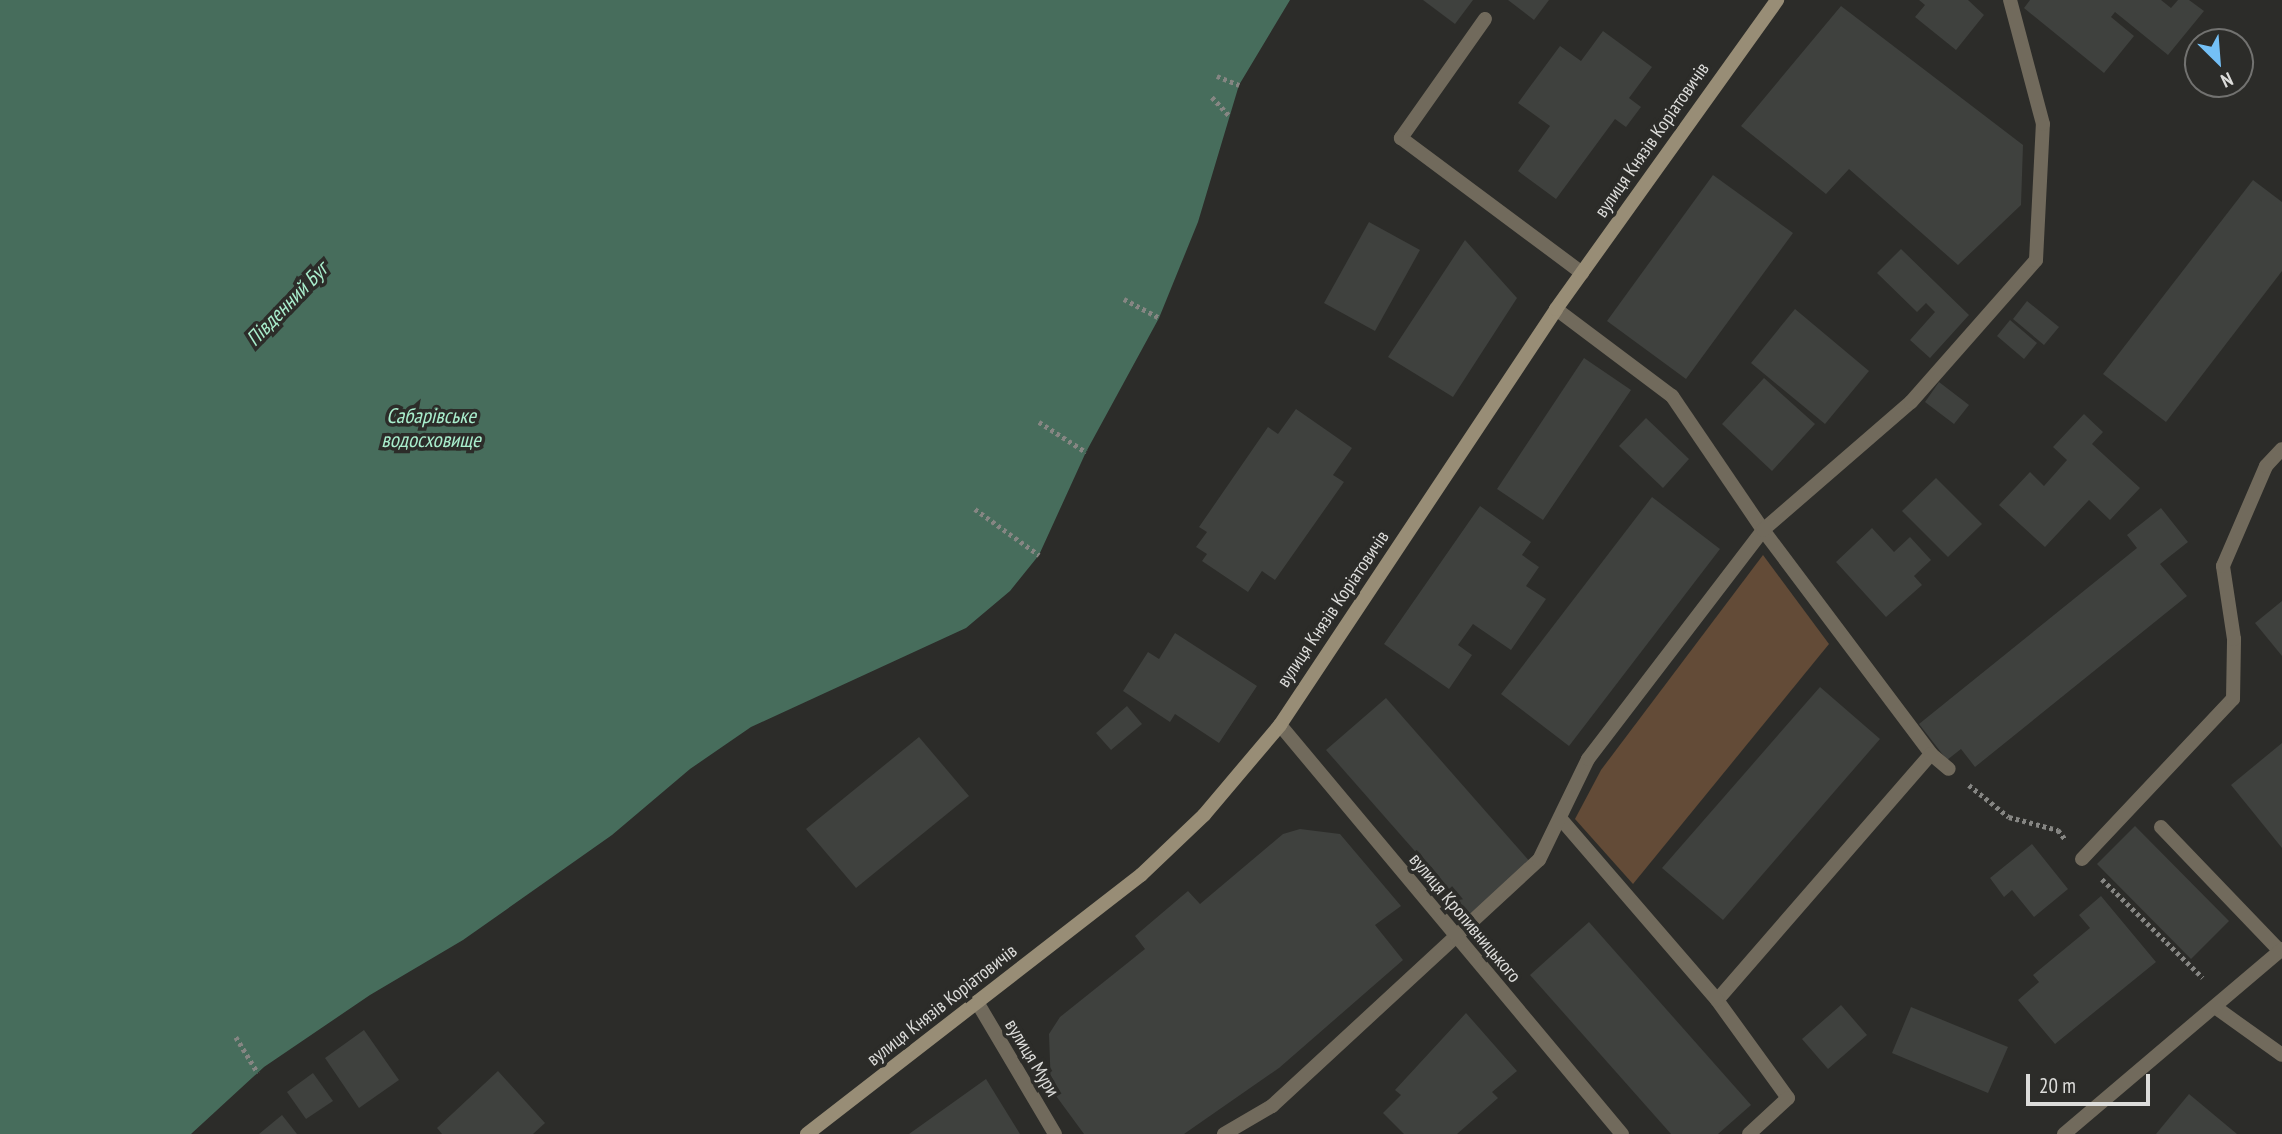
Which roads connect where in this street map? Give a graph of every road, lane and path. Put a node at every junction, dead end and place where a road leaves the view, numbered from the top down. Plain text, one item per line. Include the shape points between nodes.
1 (1777, 0) edge
2 (2010, 0) edge
3 (1485, 19) dead end
4 (1217, 76) dead end
5 (1239, 85) dead end
6 (1212, 97) dead end
7 (1229, 116) dead end
8 (1582, 273) junction
9 (1124, 299) dead end
10 (1556, 309) junction
11 (1159, 318) dead end
12 (1040, 422) dead end
13 (2282, 449) edge
14 (1086, 452) dead end
15 (975, 509) dead end
16 (1763, 530) junction
17 (1039, 555) dead end
18 (1280, 725) junction
19 (1931, 754) junction
20 (1949, 769) joint
21 (1560, 818) junction
22 (2161, 827) dead end
23 (2082, 859) junction
24 (1455, 936) junction
25 (2281, 950) edge
26 (1717, 1000) junction
27 (977, 1002) junction
28 (2219, 1002) junction
29 (236, 1037) dead end
30 (2282, 1055) edge
31 (258, 1073) dead end
32 (807, 1134) edge
33 (1055, 1134) edge
34 (1224, 1134) edge
35 (1622, 1134) edge
36 (1749, 1134) edge
37 (2064, 1134) edge

1 - 8 street, вулиця Князів Коріатовичів
2 - 16 street via 2043,124 2036,260 1911,402
3 - 8 street via 1401,138
4 - 5 path
6 - 7 path
8 - 10 street, вулиця Князів Коріатовичів
9 - 11 path
10 - 16 street via 1672,396
10 - 18 street, вулиця Князів Коріатовичів
12 - 14 path
13 - 23 street via 2266,466 2223,566 2234,639 2233,699
15 - 17 path
16 - 19 street
16 - 21 street via 1588,759
18 - 24 street, вулиця Кропивницького
18 - 27 street, вулиця Князів Коріатовичів via 1204,816 1141,875
19 - 20 street
19 - 26 street
20 - 23 path via 2009,817 2058,830
21 - 24 street via 1539,860
21 - 26 street
22 - 25 street
23 - 28 path
24 - 34 street via 1272,1106
24 - 35 street, вулиця Кропивницького
25 - 28 street
26 - 36 street via 1788,1098
27 - 32 street, вулиця Князів Коріатовичів
27 - 33 street, вулиця Мури
28 - 30 street
28 - 37 street
29 - 31 path

